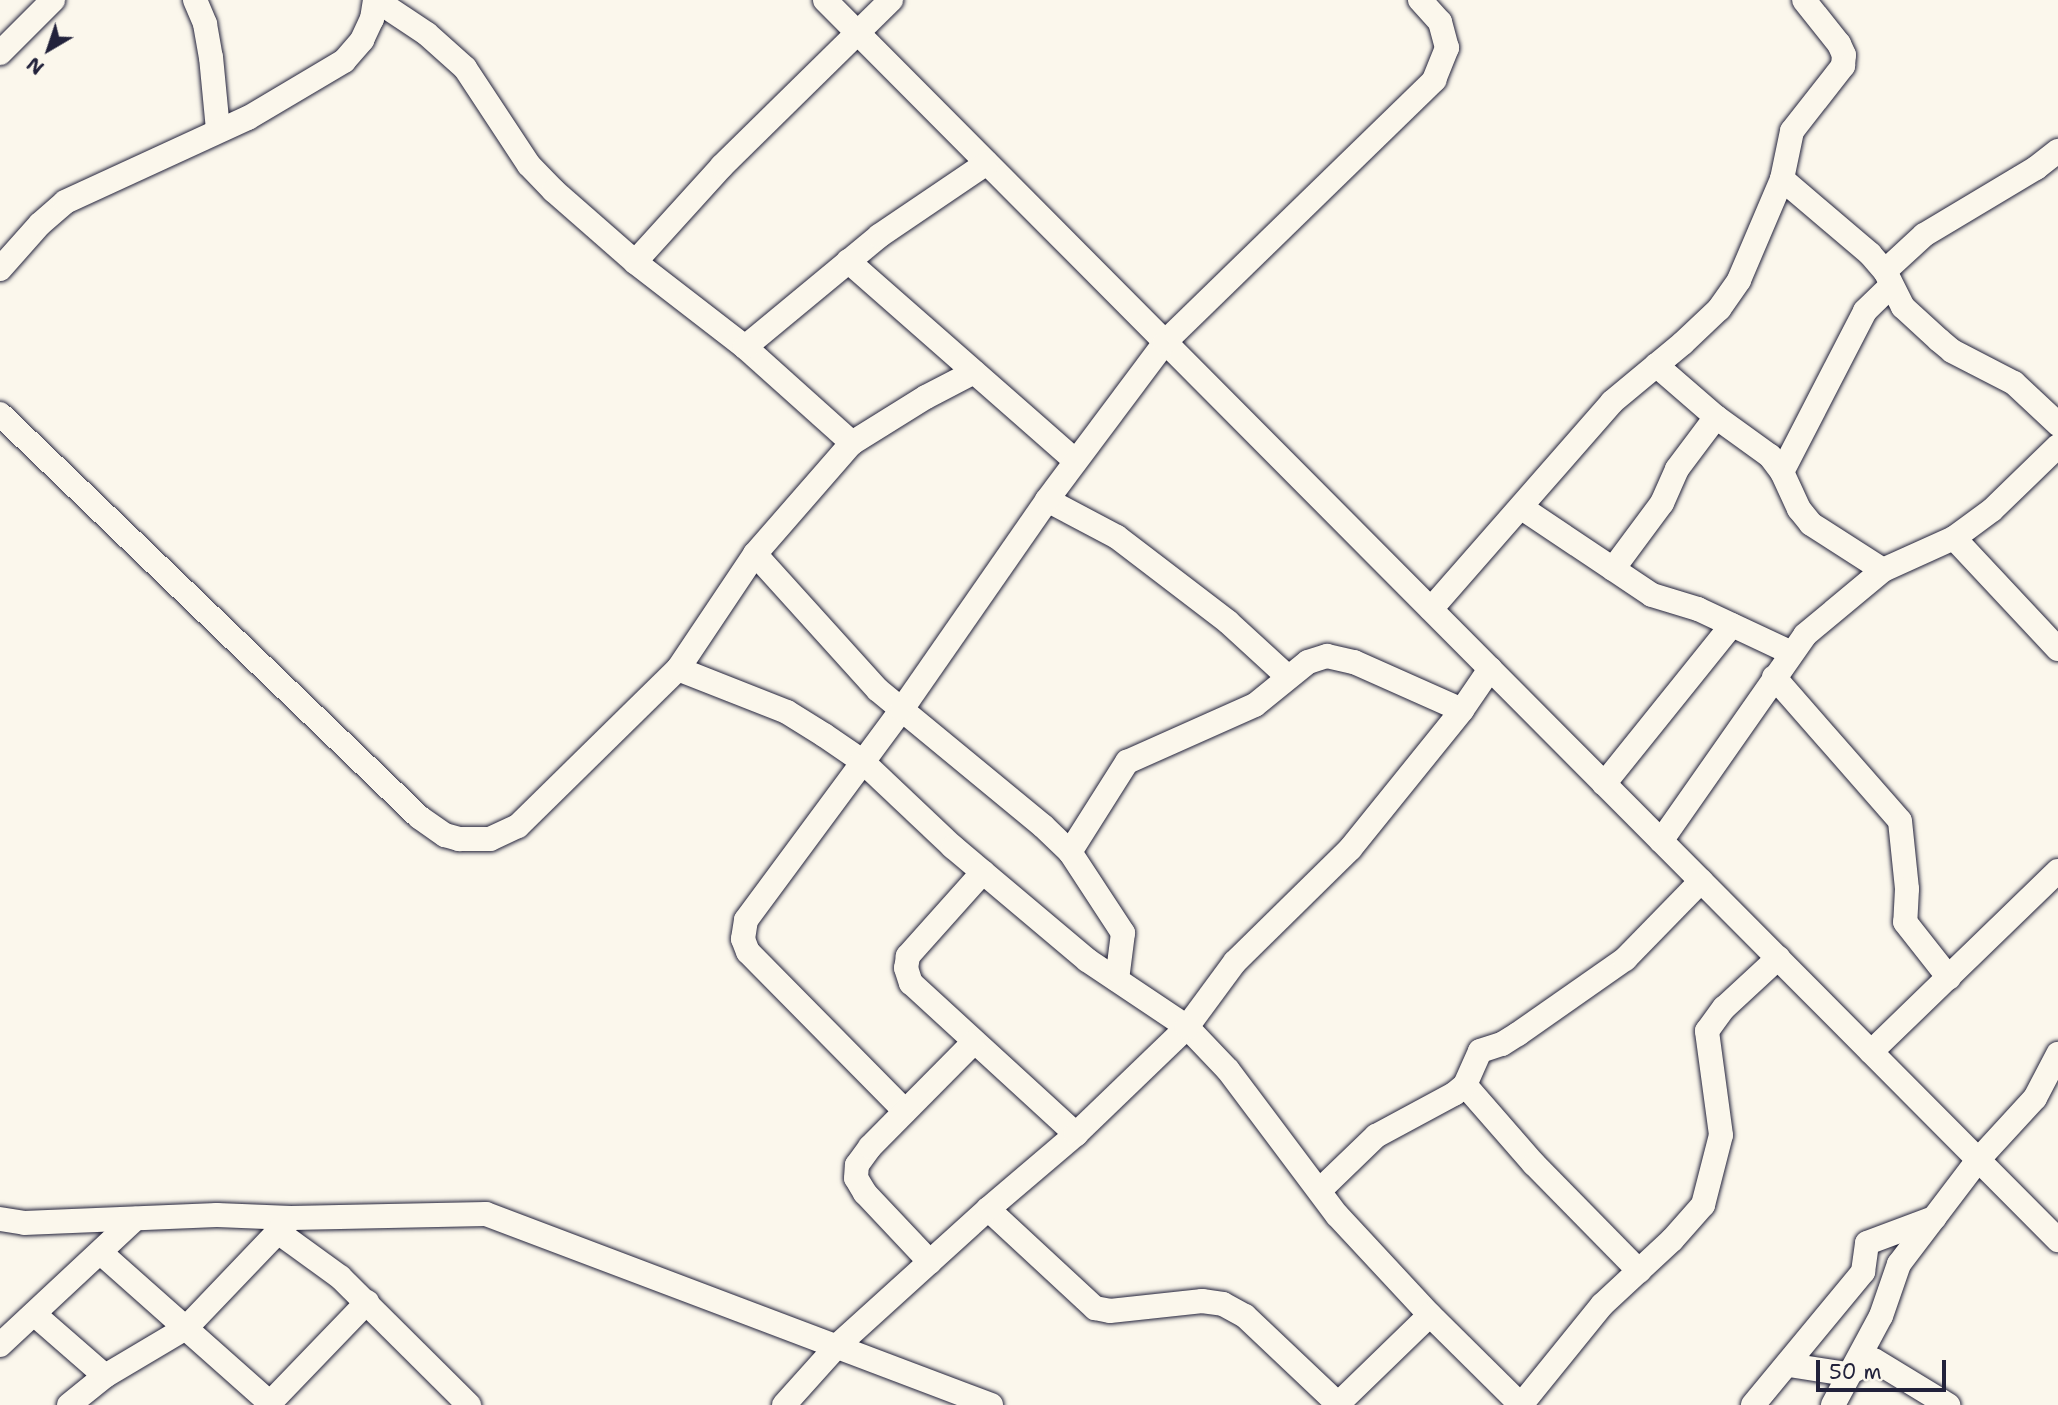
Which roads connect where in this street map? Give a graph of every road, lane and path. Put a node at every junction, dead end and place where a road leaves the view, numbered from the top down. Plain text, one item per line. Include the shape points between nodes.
1 (53, 0) edge
2 (195, 0) edge
3 (376, 0) edge
4 (825, 0) edge
5 (891, 0) edge
6 (1420, 0) edge
7 (1804, 0) edge
8 (859, 34) junction
9 (0, 53) edge
10 (218, 130) junction
11 (2058, 151) edge
12 (987, 163) junction
13 (1782, 179) junction
14 (848, 261) junction
15 (635, 262) junction
16 (0, 269) edge
17 (1888, 278) junction
18 (1164, 342) junction
19 (745, 347) junction
20 (1656, 365) junction
21 (974, 372) junction
22 (0, 414) edge
23 (1716, 417) junction
24 (2058, 425) edge
25 (852, 443) junction
26 (2058, 446) edge
27 (1076, 461) junction
28 (1782, 472) junction
29 (1047, 500) junction
30 (1522, 508) junction
31 (1954, 538) junction
32 (755, 554) junction
33 (1613, 569) junction
34 (1883, 570) junction
35 (1431, 609) junction
36 (1732, 625) junction
37 (2058, 649) edge
38 (1790, 652) junction
39 (678, 669) junction
40 (1490, 669) junction
41 (1288, 677) junction
42 (1774, 677) junction
43 (902, 709) junction
44 (1462, 710) junction
45 (862, 761) junction
46 (1604, 783) junction
47 (1661, 841) junction
48 (1070, 852) junction
49 (2058, 871) edge
50 (983, 872) junction
51 (1701, 881) junction
52 (1778, 958) junction
53 (1949, 978) junction
54 (1117, 980) junction
55 (1187, 1027) junction
56 (973, 1042) junction
57 (1871, 1052) junction
58 (2058, 1054) edge
59 (1465, 1085) junction
60 (905, 1111) junction
61 (1076, 1134) junction
62 (1978, 1160) junction
63 (1320, 1190) junction
64 (988, 1209) junction
65 (1934, 1218) junction
66 (0, 1219) edge
67 (135, 1219) junction
68 (284, 1225) junction
69 (2058, 1240) edge
70 (101, 1253) junction
71 (930, 1262) junction
72 (1639, 1271) junction
73 (367, 1302) junction
74 (34, 1314) junction
75 (1430, 1315) junction
76 (186, 1328) junction
77 (0, 1345) edge
78 (837, 1346) junction
79 (1789, 1364) junction
80 (1847, 1374) junction
81 (105, 1376) junction
82 (463, 1403) edge
83 (269, 1404) edge
84 (1338, 1404) edge
85 (69, 1405) edge
86 (783, 1405) edge
87 (991, 1405) edge
88 (1521, 1405) edge
89 (1753, 1405) edge
90 (1833, 1405) edge
91 (1948, 1405) edge

1 - 9 street
2 - 10 street via 211,57
3 - 10 street via 362,40 344,61 281,100
3 - 15 street via 428,34 465,68 529,165
4 - 8 street
5 - 8 street
6 - 18 street via 1440,22 1447,48 1434,80
7 - 13 street via 1839,44 1843,66 1792,131
8 - 12 street
8 - 15 street via 722,166
10 - 16 street via 65,202
11 - 17 street via 1924,235
12 - 14 street
12 - 18 street
13 - 17 street via 1870,254
13 - 20 street via 1739,280 1719,309
14 - 19 street
14 - 21 street
15 - 19 street
17 - 24 street via 1903,307 1952,351 2014,383
17 - 28 street via 1865,311
18 - 27 street
18 - 35 street
19 - 25 street
20 - 23 street
20 - 30 street via 1612,401
21 - 25 street
21 - 27 street
22 - 39 street via 419,817 445,835 490,839 518,826
23 - 28 street via 1751,440
23 - 33 street via 1677,469 1662,503
25 - 32 street
26 - 31 street via 2021,485
27 - 29 street
28 - 34 street via 1811,524
29 - 41 street via 1117,537 1228,622
29 - 43 street
30 - 33 street
30 - 35 street
31 - 34 street
31 - 37 street
32 - 39 street
32 - 43 street via 878,690
33 - 36 street via 1651,595
34 - 38 street
35 - 40 street
36 - 38 street
36 - 46 street
38 - 42 street
39 - 45 street via 787,712
40 - 44 street
40 - 46 street
41 - 44 street via 1308,662 1327,656 1354,662
41 - 48 street via 1255,705 1127,762
42 - 47 street
42 - 53 street via 1900,821 1908,889 1905,922
43 - 45 street
43 - 48 street
44 - 55 street via 1350,849 1235,962
45 - 50 street
45 - 60 street via 746,920 743,939 748,952
46 - 47 street
47 - 51 street
48 - 54 street via 1122,933
49 - 53 street
50 - 54 street
50 - 56 street via 908,956 906,968 911,983
51 - 52 street
51 - 59 street via 1625,959 1502,1044 1480,1051
52 - 57 street
52 - 72 street via 1724,1008 1707,1031 1721,1135 1703,1205
53 - 57 street
54 - 55 street
55 - 61 street
55 - 63 street via 1228,1070
56 - 60 street
56 - 61 street
57 - 62 street
58 - 62 street via 2035,1098
59 - 63 street via 1376,1136
59 - 72 street via 1534,1164
60 - 71 street via 870,1147 858,1165 856,1178
61 - 64 street
62 - 65 street
62 - 69 street
63 - 75 street via 1337,1215
64 - 71 street
64 - 84 street via 1095,1308 1110,1311 1202,1301 1223,1304 1245,1317
65 - 79 street via 1867,1243 1863,1272
65 - 80 street via 1899,1264 1881,1316
66 - 67 street via 24,1223
67 - 68 street via 217,1215
67 - 70 street
68 - 73 street
68 - 76 street
68 - 78 street via 486,1214
70 - 74 street
70 - 76 street
71 - 78 street
72 - 88 street via 1589,1319
73 - 82 street
73 - 83 street
74 - 77 street
74 - 81 street
75 - 84 street
75 - 88 street
76 - 81 street
76 - 83 street
78 - 86 street
78 - 87 street
79 - 80 street
79 - 89 street
80 - 90 street
80 - 91 street via 1874,1360
81 - 85 street

